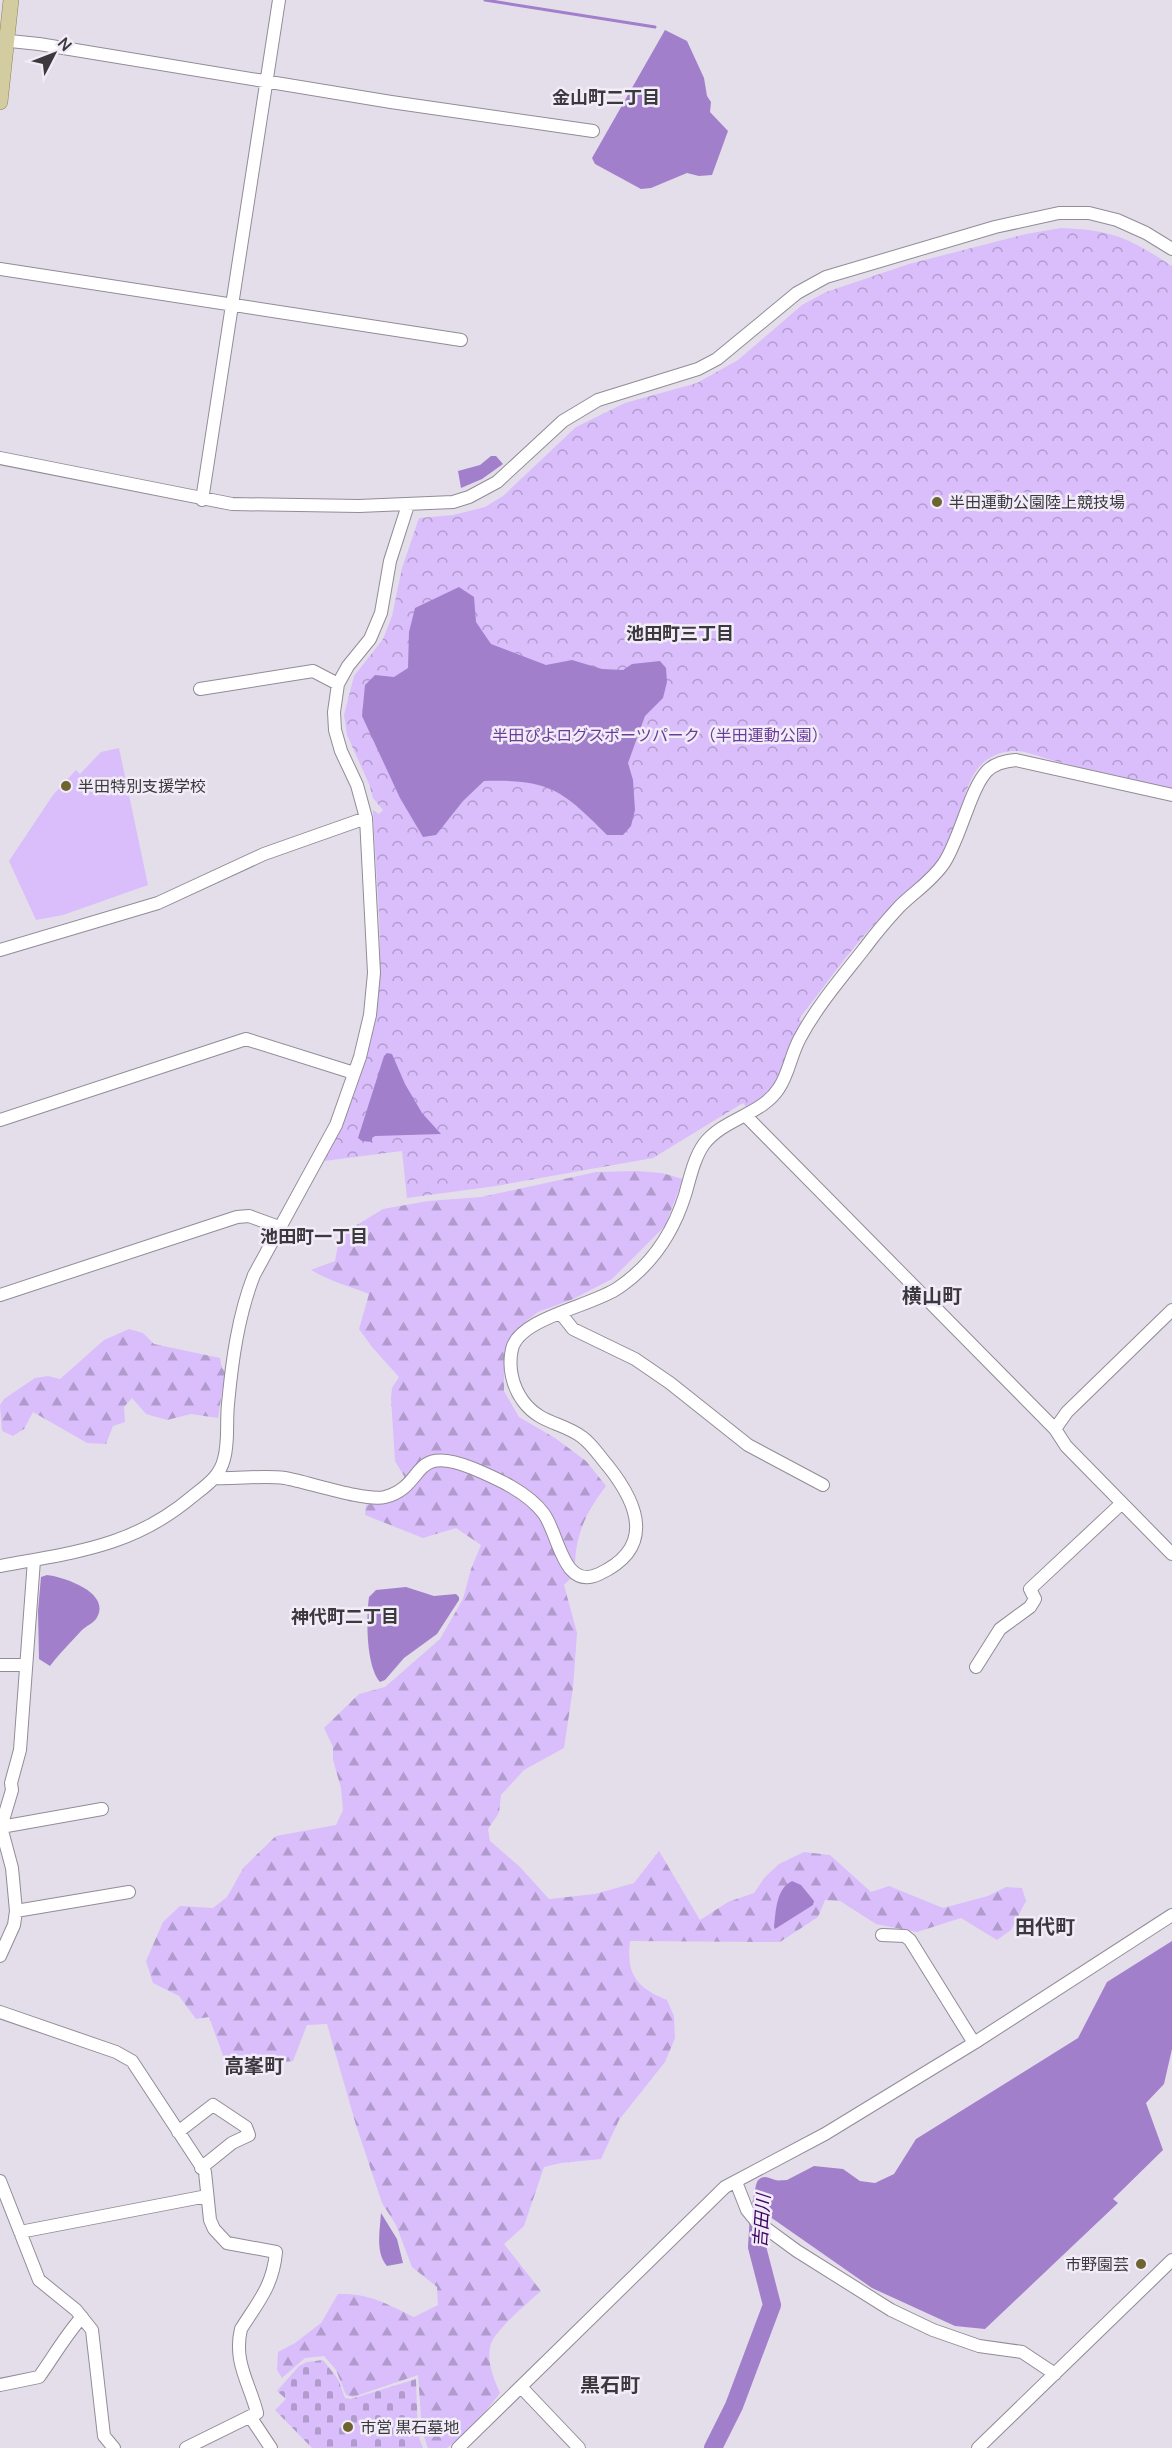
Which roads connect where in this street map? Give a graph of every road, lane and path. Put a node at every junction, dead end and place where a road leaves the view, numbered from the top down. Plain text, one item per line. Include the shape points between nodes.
1 (10, 0) edge
2 (279, 0) edge
3 (3, 41) edge
4 (267, 80) junction
5 (0, 102) edge
6 (593, 131) dead end
7 (1172, 249) edge
8 (0, 269) edge
9 (230, 305) junction
10 (462, 340) dead end
11 (0, 458) edge
12 (202, 500) junction
13 (408, 505) junction
14 (338, 684) junction
15 (200, 689) dead end
16 (1172, 795) edge
17 (366, 818) junction
18 (0, 950) edge
19 (354, 1073) junction
20 (745, 1115) junction
21 (0, 1120) edge
22 (279, 1227) junction
23 (0, 1295) edge
24 (1172, 1310) edge
25 (561, 1314) junction
26 (1055, 1429) junction
27 (214, 1479) junction
28 (823, 1485) dead end
29 (1122, 1503) junction
30 (1172, 1554) edge
31 (34, 1560) junction
32 (0, 1566) edge
33 (0, 1665) edge
34 (25, 1665) junction
35 (976, 1666) dead end
36 (102, 1809) dead end
37 (1, 1827) edge
38 (129, 1892) dead end
39 (16, 1911) junction
40 (1172, 1916) edge
41 (882, 1935) dead end
42 (0, 1956) edge
43 (0, 2012) edge
44 (974, 2043) junction
45 (178, 2132) junction
46 (201, 2168) junction
47 (0, 2181) edge
48 (736, 2182) junction
49 (207, 2196) junction
50 (20, 2232) junction
51 (1172, 2260) edge
52 (82, 2317) junction
53 (1055, 2374) junction
54 (0, 2385) edge
55 (521, 2387) junction
56 (251, 2418) junction
57 (114, 2448) edge
58 (186, 2448) edge
59 (271, 2448) edge
60 (458, 2448) edge
61 (579, 2448) edge
62 (978, 2448) edge

1 - 3 main road
2 - 4 street
3 - 4 street
3 - 5 main road
4 - 6 street
4 - 9 street
7 - 13 street via 1117,220 1089,213 1059,213 995,227 826,277 797,293 731,349 707,364 598,400 576,412 498,482 453,502
8 - 9 street
9 - 10 street
9 - 12 street
11 - 12 street
12 - 13 street via 259,506
13 - 14 street via 390,561 376,626
14 - 15 street via 313,671
14 - 17 street via 334,729
16 - 20 street via 1016,760 992,768 980,782 940,868 878,931 809,1022 777,1092
17 - 18 street via 264,854 158,903
17 - 19 street via 374,973 370,1016
19 - 21 street via 246,1039
19 - 22 street via 336,1125
20 - 25 street via 729,1122 705,1143 671,1231 646,1265 614,1291
20 - 26 street
22 - 23 street via 249,1216 237,1217
22 - 27 street via 245,1297 231,1377 225,1457
24 - 26 street via 1067,1412
25 - 27 street via 518,1335 511,1372 526,1405 543,1419 586,1440 624,1486 633,1505 637,1520 633,1546 616,1565 592,1577 580,1578 575,1574 560,1552 544,1514 526,1497 472,1468 444,1460 431,1461 399,1490 378,1498 273,1477
25 - 28 street via 573,1329 635,1359 670,1383 748,1445
26 - 29 street via 1066,1446
27 - 31 street via 178,1510 140,1532 111,1544
29 - 30 street
29 - 35 street via 1030,1589 1035,1599 1030,1607 1000,1629
31 - 32 street
31 - 34 street
33 - 34 street
34 - 37 street via 20,1750
36 - 37 street
37 - 39 street via 12,1868
38 - 39 street
39 - 42 street
40 - 44 street
41 - 44 street via 905,1936 910,1940
43 - 45 street via 127,2057 139,2069
44 - 48 street via 825,2134
45 - 46 street
45 - 46 street via 213,2105 246,2127 246,2138 232,2142
46 - 49 street
47 - 50 street
48 - 53 street via 756,2221 848,2285 933,2330 978,2346 1022,2352
48 - 55 street via 725,2187
49 - 50 street
49 - 56 street via 210,2220 227,2243 276,2252 266,2290 241,2329 242,2370 258,2413
50 - 52 street via 41,2284
51 - 53 street
52 - 54 street via 39,2377
52 - 57 street via 92,2330 104,2436
53 - 62 street
55 - 60 street
55 - 61 street
56 - 58 street
56 - 59 street

